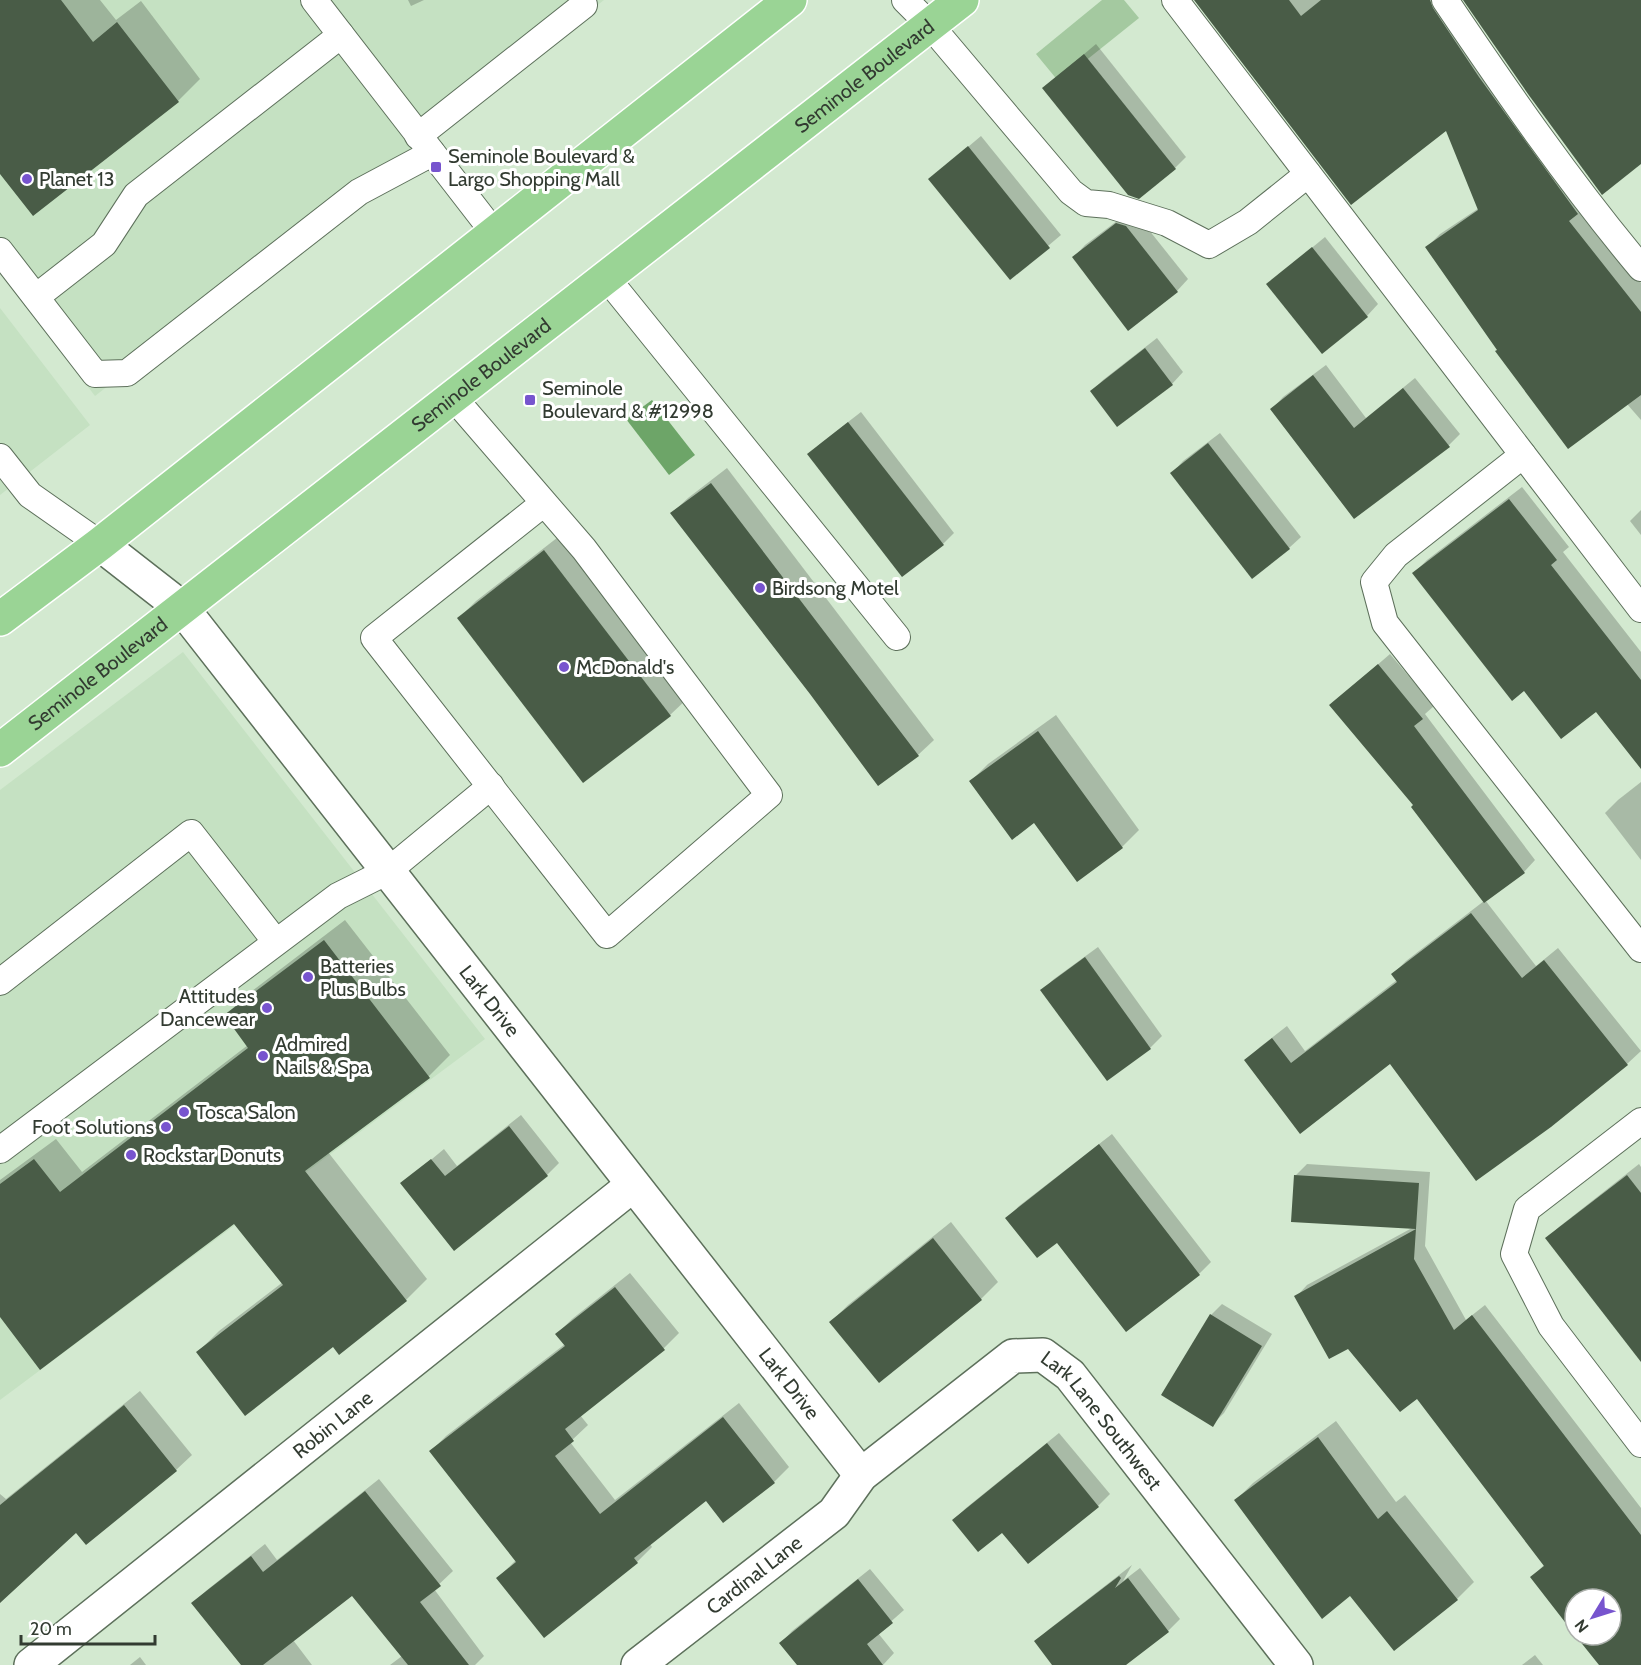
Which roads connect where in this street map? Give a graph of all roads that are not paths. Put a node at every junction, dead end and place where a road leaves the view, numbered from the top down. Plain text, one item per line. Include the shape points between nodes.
1 (314, 0) edge
2 (790, 0) edge
3 (905, 0) edge
4 (962, 0) edge
5 (1175, 0) edge
6 (1445, 0) edge
7 (584, 5) dead end
8 (930, 25) junction
9 (341, 35) junction
10 (425, 145) junction
11 (1308, 174) junction
12 (495, 234) junction
13 (0, 251) edge
14 (1641, 268) edge
15 (606, 277) junction
16 (36, 297) junction
17 (453, 397) junction
18 (1523, 455) junction
19 (0, 458) edge
20 (544, 503) junction
21 (100, 544) junction
22 (182, 608) junction
23 (1641, 609) edge
24 (0, 619) edge
25 (897, 637) dead end
26 (0, 750) edge
27 (490, 786) junction
28 (388, 871) junction
29 (276, 942) junction
30 (1641, 950) edge
31 (0, 982) edge
32 (1641, 1121) edge
33 (0, 1150) edge
34 (633, 1185) junction
35 (1641, 1444) edge
36 (861, 1475) junction
37 (31, 1665) edge
38 (638, 1665) edge
39 (1296, 1665) edge

1 - 9 lane
2 - 12 main road
3 - 8 lane
4 - 8 main road, Seminole Boulevard
5 - 11 lane
6 - 14 lane via 1601,220
7 - 10 lane
8 - 11 lane via 1071,192 1086,203 1109,205 1167,223 1209,245 1248,222
8 - 15 main road, Seminole Boulevard
9 - 10 lane
9 - 16 lane via 136,195 104,244
10 - 12 lane
10 - 16 lane via 358,192 127,373 95,374
11 - 18 lane
12 - 21 main road
13 - 16 lane
15 - 17 main road, Seminole Boulevard
15 - 25 lane
17 - 20 lane
17 - 22 main road, Seminole Boulevard
18 - 23 lane
18 - 30 lane via 1396,555 1374,582 1385,623
19 - 21 lane via 30,495
20 - 27 lane via 374,638
20 - 27 lane via 584,549 769,795 607,935
21 - 22 street, Lark Drive
21 - 24 main road
22 - 26 main road, Seminole Boulevard
22 - 28 street, Lark Drive
27 - 28 lane
28 - 29 lane via 338,896
28 - 34 street, Lark Drive
29 - 31 lane via 191,833
29 - 33 lane
32 - 35 lane via 1527,1209 1514,1254 1551,1326
34 - 36 street, Lark Drive
34 - 37 street, Robin Lane
36 - 38 street, Cardinal Lane via 834,1512
36 - 39 street, Lark Lane Southwest via 1013,1356 1043,1355 1070,1375

